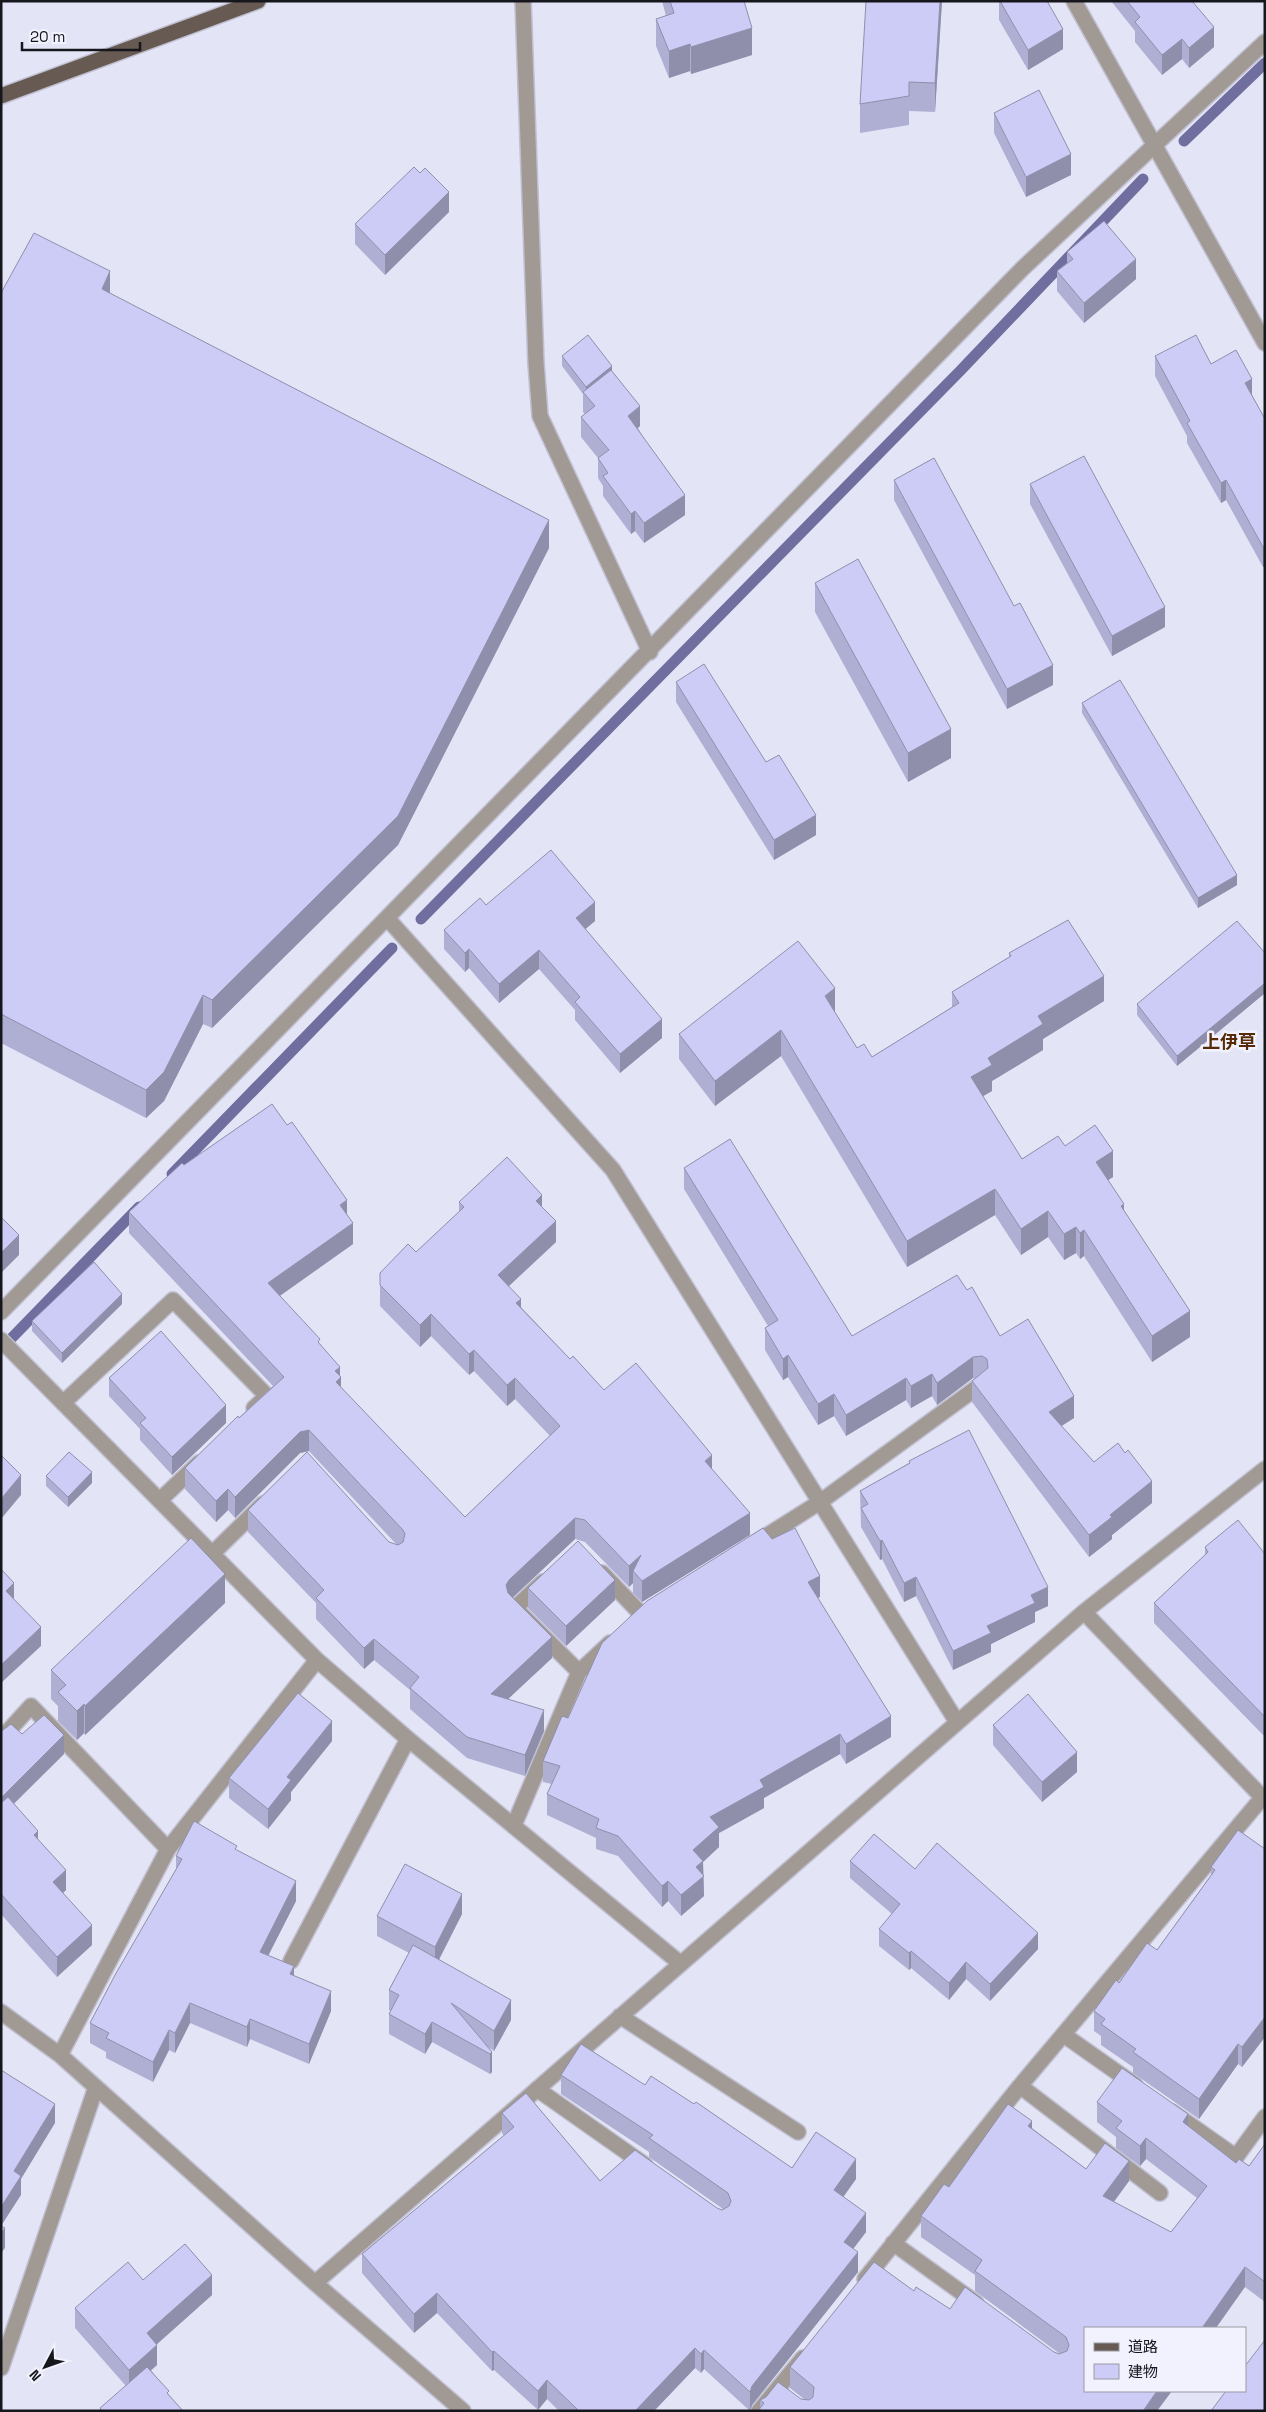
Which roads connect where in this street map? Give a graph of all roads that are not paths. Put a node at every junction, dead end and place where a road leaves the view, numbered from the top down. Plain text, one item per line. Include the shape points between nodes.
1 (258, 1) edge
2 (523, 1) edge
3 (1074, 1) edge
4 (1265, 42) edge
5 (1, 96) edge
6 (1155, 143) junction
7 (1265, 343) edge
8 (650, 652) junction
9 (387, 918) junction
10 (1, 1312) edge
11 (1, 1340) edge
12 (979, 1386) edge
13 (63, 1403) junction
14 (246, 1417) edge
15 (210, 1452) edge
16 (1265, 1469) edge
17 (273, 1493) edge
18 (160, 1500) junction
19 (820, 1502) junction
20 (738, 1553) edge
21 (212, 1554) junction
22 (591, 1561) edge
23 (550, 1575) edge
24 (657, 1604) edge
25 (1084, 1612) junction
26 (641, 1614) junction
27 (317, 1660) junction
28 (579, 1672) junction
29 (957, 1722) junction
30 (1, 1739) edge
31 (408, 1739) junction
32 (1264, 1799) edge
33 (514, 1825) junction
34 (168, 1849) junction
35 (291, 1961) dead end
36 (681, 1964) junction
37 (1, 2012) edge
38 (620, 2016) junction
39 (1064, 2035) junction
40 (60, 2055) junction
41 (1020, 2086) junction
42 (96, 2087) junction
43 (537, 2089) junction
44 (1265, 2117) edge
45 (798, 2132) dead end
46 (658, 2174) edge
47 (1160, 2193) dead end
48 (893, 2243) junction
49 (315, 2282) junction
50 (857, 2289) edge
51 (989, 2312) edge
52 (814, 2344) edge
53 (1, 2368) edge
54 (777, 2390) junction
55 (792, 2400) edge
56 (463, 2411) edge
57 (759, 2411) edge

1 - 5 main road
2 - 8 street via 540,416
3 - 6 street
4 - 6 street
6 - 7 street
6 - 8 street via 1023,268
8 - 9 street
9 - 10 street
9 - 19 street via 614,1170
11 - 13 street
12 - 19 street
13 - 14 street via 174,1300 267,1396
13 - 18 street
15 - 18 street
16 - 25 street
17 - 21 street
18 - 21 street
19 - 20 street
19 - 29 street
21 - 27 street
22 - 26 street
23 - 28 street via 515,1608
24 - 26 street
25 - 29 street
25 - 32 street
26 - 28 street
27 - 31 street
27 - 34 street
28 - 33 street
29 - 36 street
30 - 34 street via 30,1706
31 - 33 street
31 - 35 street
32 - 39 street
33 - 36 street
34 - 40 street
36 - 38 street
37 - 40 street
38 - 43 street
38 - 45 street
39 - 41 street
39 - 44 street via 1236,2157
40 - 42 street
41 - 47 street
41 - 48 street
42 - 49 street
42 - 53 street
43 - 46 street
43 - 49 street
48 - 50 street
48 - 51 street
49 - 56 street
52 - 54 street
54 - 55 street
54 - 57 street

